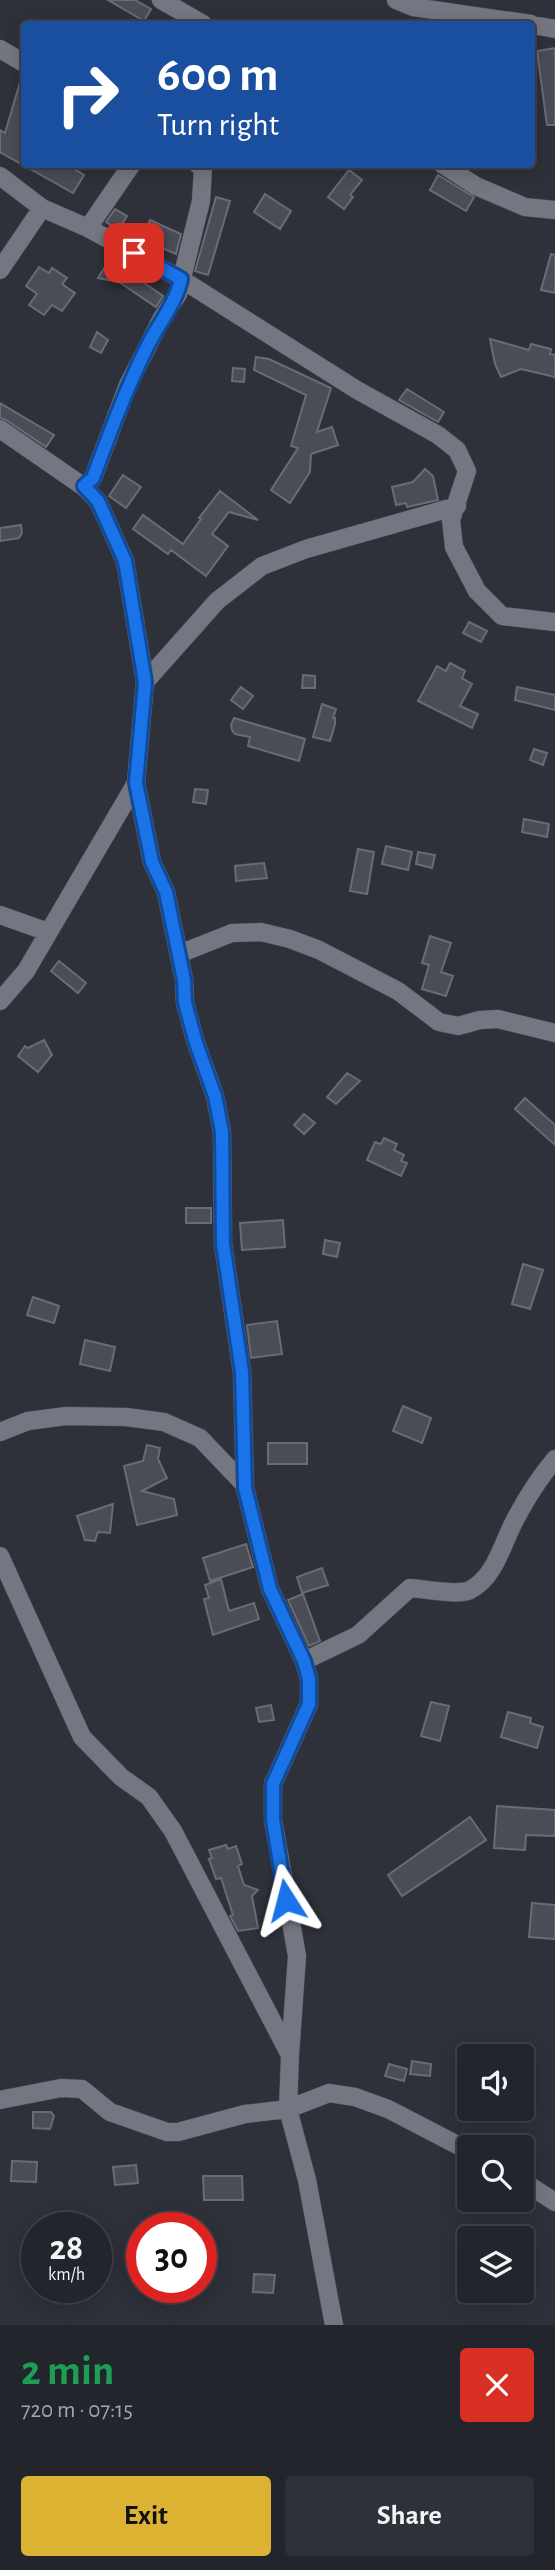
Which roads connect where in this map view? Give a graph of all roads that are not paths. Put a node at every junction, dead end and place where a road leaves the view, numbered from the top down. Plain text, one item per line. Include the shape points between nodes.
1 (161, 0) edge
2 (396, 0) edge
3 (192, 21) edge
4 (506, 21) edge
5 (535, 26) edge
6 (555, 29) edge
7 (0, 49) edge
8 (21, 60) edge
9 (129, 168) edge
10 (202, 168) edge
11 (448, 168) edge
12 (0, 176) edge
13 (42, 208) junction
14 (555, 210) edge
15 (88, 228) junction
16 (0, 270) edge
17 (181, 279) junction
18 (0, 429) edge
19 (84, 486) junction
20 (457, 506) junction
21 (555, 622) edge
22 (145, 682) junction
23 (136, 783) junction
24 (0, 915) edge
25 (48, 932) junction
26 (179, 954) junction
27 (0, 1001) edge
28 (555, 1033) edge
29 (0, 1432) edge
30 (555, 1459) edge
31 (245, 1488) junction
32 (0, 1556) edge
33 (304, 1661) junction
34 (290, 2055) junction
35 (0, 2099) edge
36 (288, 2109) junction
37 (457, 2145) edge
38 (534, 2189) edge
39 (555, 2202) edge
40 (334, 2325) edge

1 - 3 street
2 - 4 street via 413,7
5 - 6 street
7 - 8 street
9 - 15 street
10 - 17 street via 201,201
11 - 14 street via 524,208
12 - 13 street
13 - 15 street
13 - 16 street
15 - 17 street
17 - 19 street via 178,294 128,385 93,478
17 - 20 street via 457,450 467,471
18 - 19 street
19 - 22 street via 98,501 125,561
20 - 21 street via 451,520 454,547 477,591 502,616
20 - 22 street via 261,566 217,601
22 - 23 street
23 - 25 street
23 - 26 street via 152,862 166,892
24 - 25 street
25 - 27 street via 26,971
26 - 28 street via 232,933 261,932 319,950 398,991 439,1022 458,1026 499,1019
26 - 31 street via 185,1003 222,1132 223,1244 242,1372
29 - 31 street via 28,1421 66,1416 164,1422 200,1438
30 - 33 street via 515,1518 489,1573 469,1591 410,1588 358,1634
31 - 33 street via 270,1589
32 - 34 street via 82,1738 149,1797 173,1831
33 - 34 street via 309,1704 273,1784 273,1820 297,1956
34 - 36 street
35 - 36 street via 61,2088 82,2089 110,2112 167,2132
36 - 37 street via 329,2093 355,2097
36 - 40 street via 307,2180
38 - 39 street

